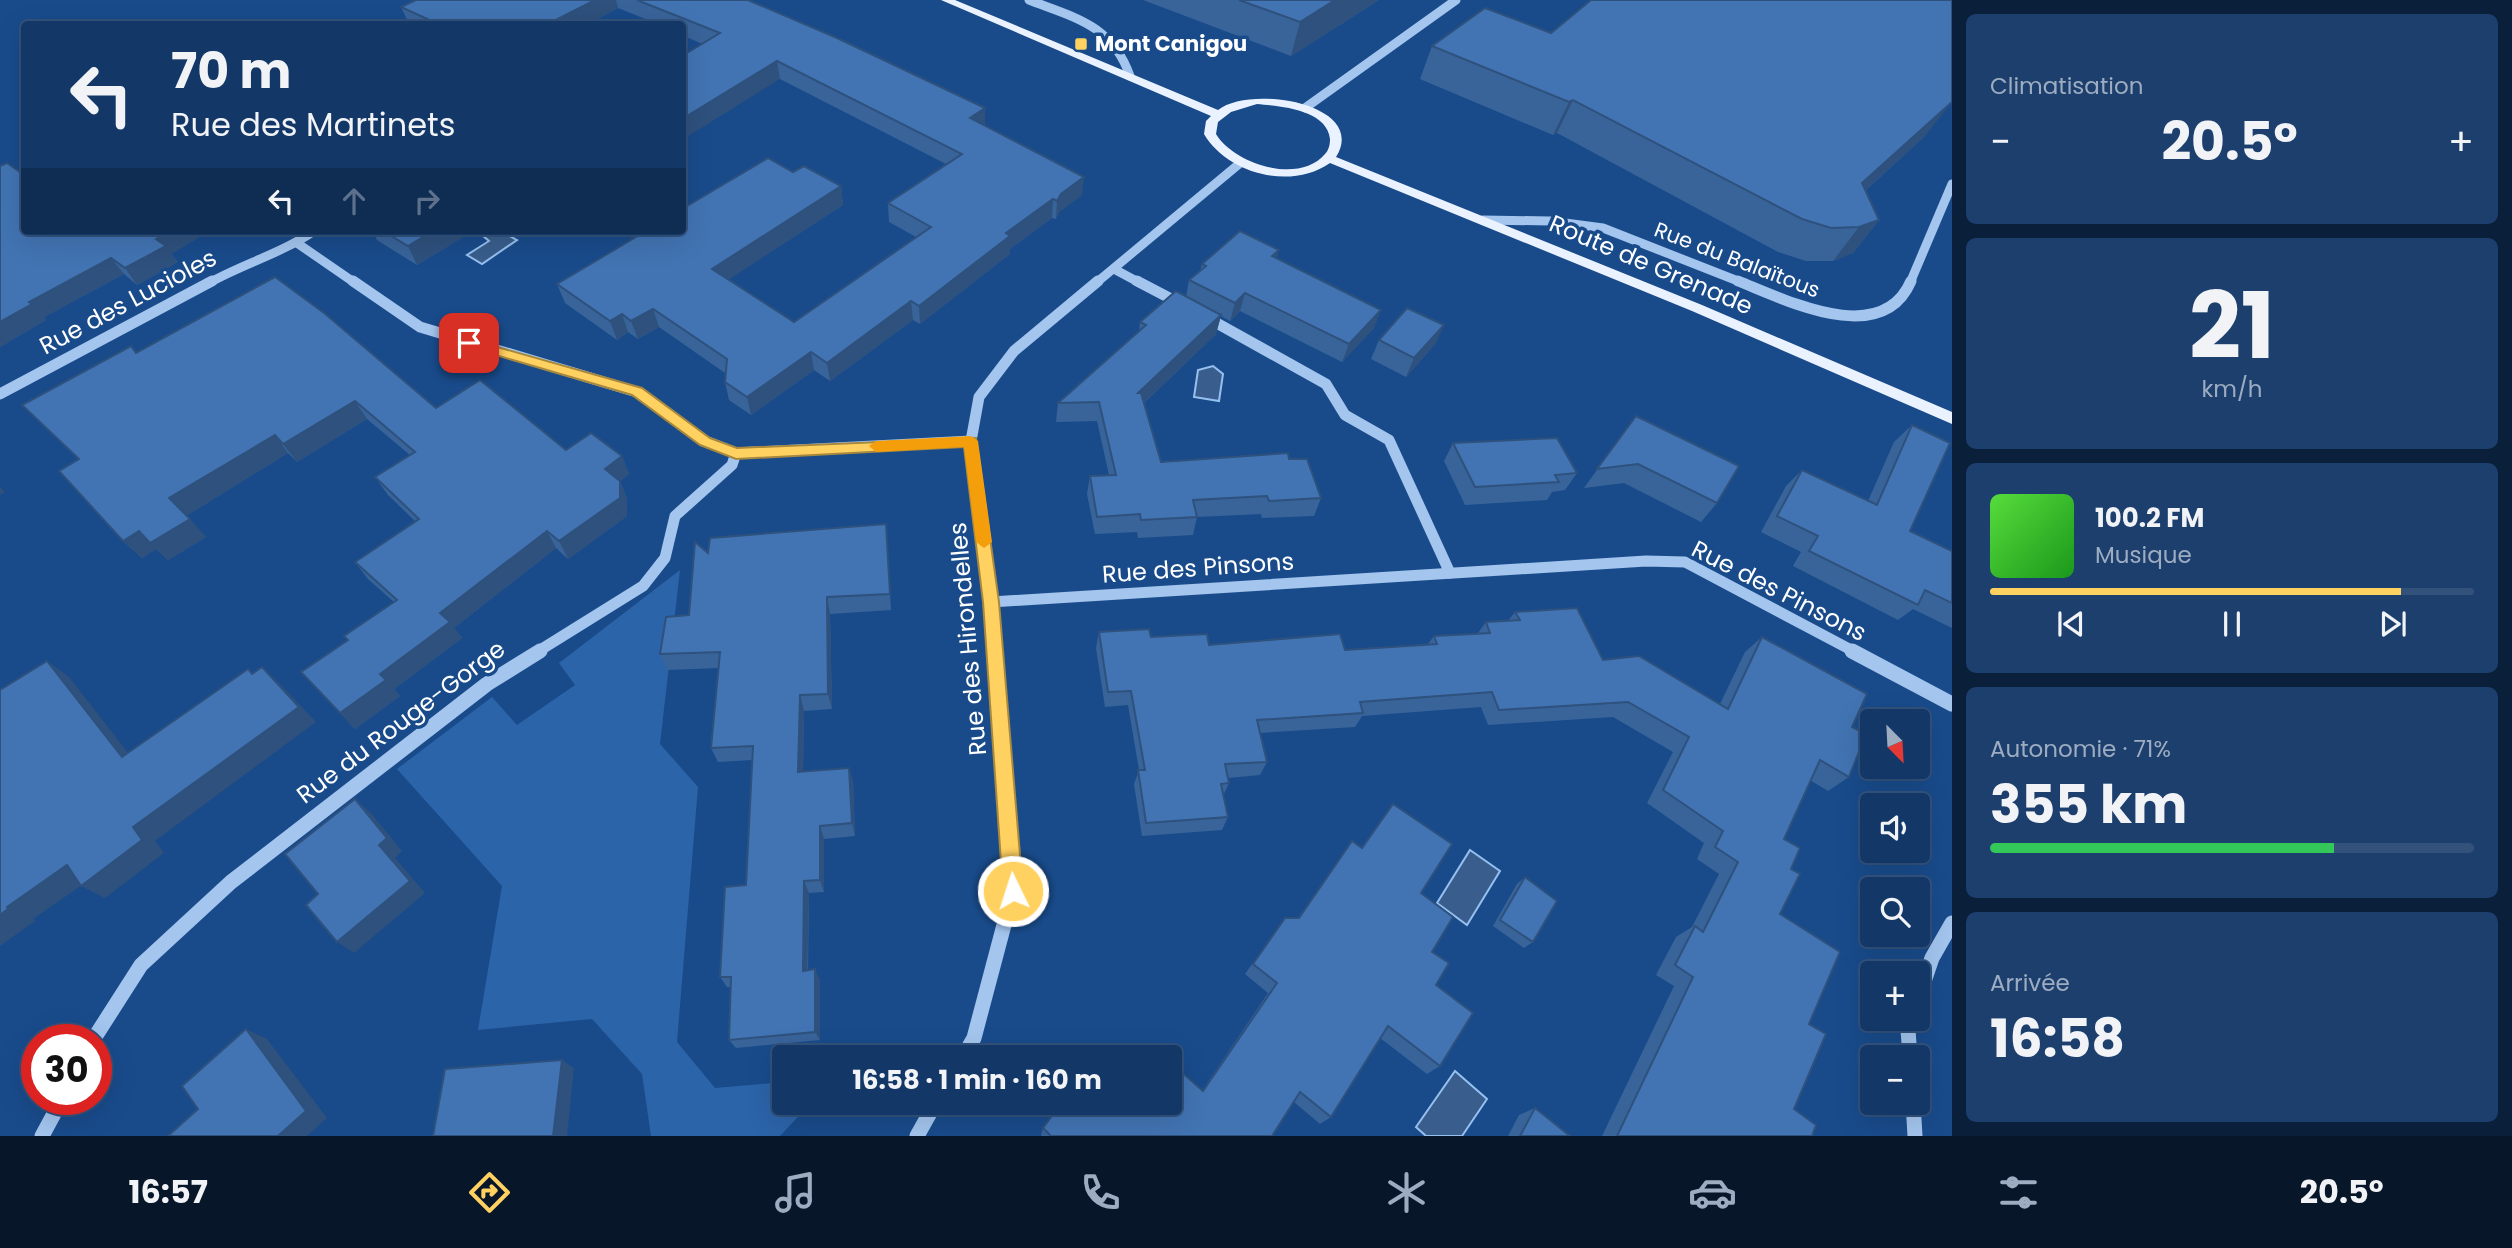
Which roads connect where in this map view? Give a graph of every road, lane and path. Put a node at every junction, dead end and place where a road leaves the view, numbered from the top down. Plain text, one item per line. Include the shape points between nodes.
1 (946, 0) edge
2 (1029, 0) edge
3 (1456, 0) edge
4 (1130, 76) junction
5 (1305, 108) junction
6 (1217, 114) junction
7 (1330, 159) junction
8 (1239, 164) junction
9 (1952, 184) edge
10 (1483, 220) junction
11 (308, 235) edge
12 (297, 243) junction
13 (1114, 269) junction
14 (0, 394) edge
15 (1952, 418) edge
16 (971, 441) junction
17 (736, 453) junction
18 (1450, 573) junction
19 (991, 602) junction
20 (1952, 704) edge
21 (1952, 923) edge
22 (1930, 964) edge
23 (103, 1024) edge
24 (970, 1045) edge
25 (53, 1115) edge
26 (929, 1115) edge
27 (1914, 1115) edge
28 (42, 1136) edge
29 (917, 1136) edge
30 (1915, 1136) edge

1 - 4 main road
2 - 4 street via 1114,40
3 - 5 street
4 - 6 main road
5 - 6 main road via 1256,100
5 - 7 main road via 1337,136
6 - 8 main road via 1209,126 1211,139 1221,153
7 - 8 main road via 1301,172 1280,173
7 - 10 main road, Route de Grenade
8 - 13 street, Rue des Hirondelles
9 - 10 street, Rue du Balaïtous via 1903,299 1886,310 1855,318 1820,313 1603,228
10 - 15 main road, Route de Grenade
11 - 12 street, Rue des Lucioles
12 - 14 street, Rue des Lucioles via 242,265
12 - 17 street via 421,327 637,392 705,441
13 - 16 street, Rue des Hirondelles via 1014,351 979,397
13 - 18 street via 1326,384 1345,415 1389,440
16 - 17 street
16 - 19 street, Rue des Hirondelles
17 - 23 street, Rue du Rouge-Gorge via 732,465 675,516 665,558 643,586 487,684 231,882 141,965
18 - 19 street, Rue des Pinsons
18 - 20 street, Rue des Pinsons via 1685,562
19 - 24 street, Rue des Hirondelles via 1013,891
21 - 22 street
25 - 28 street
26 - 29 street
27 - 30 street

